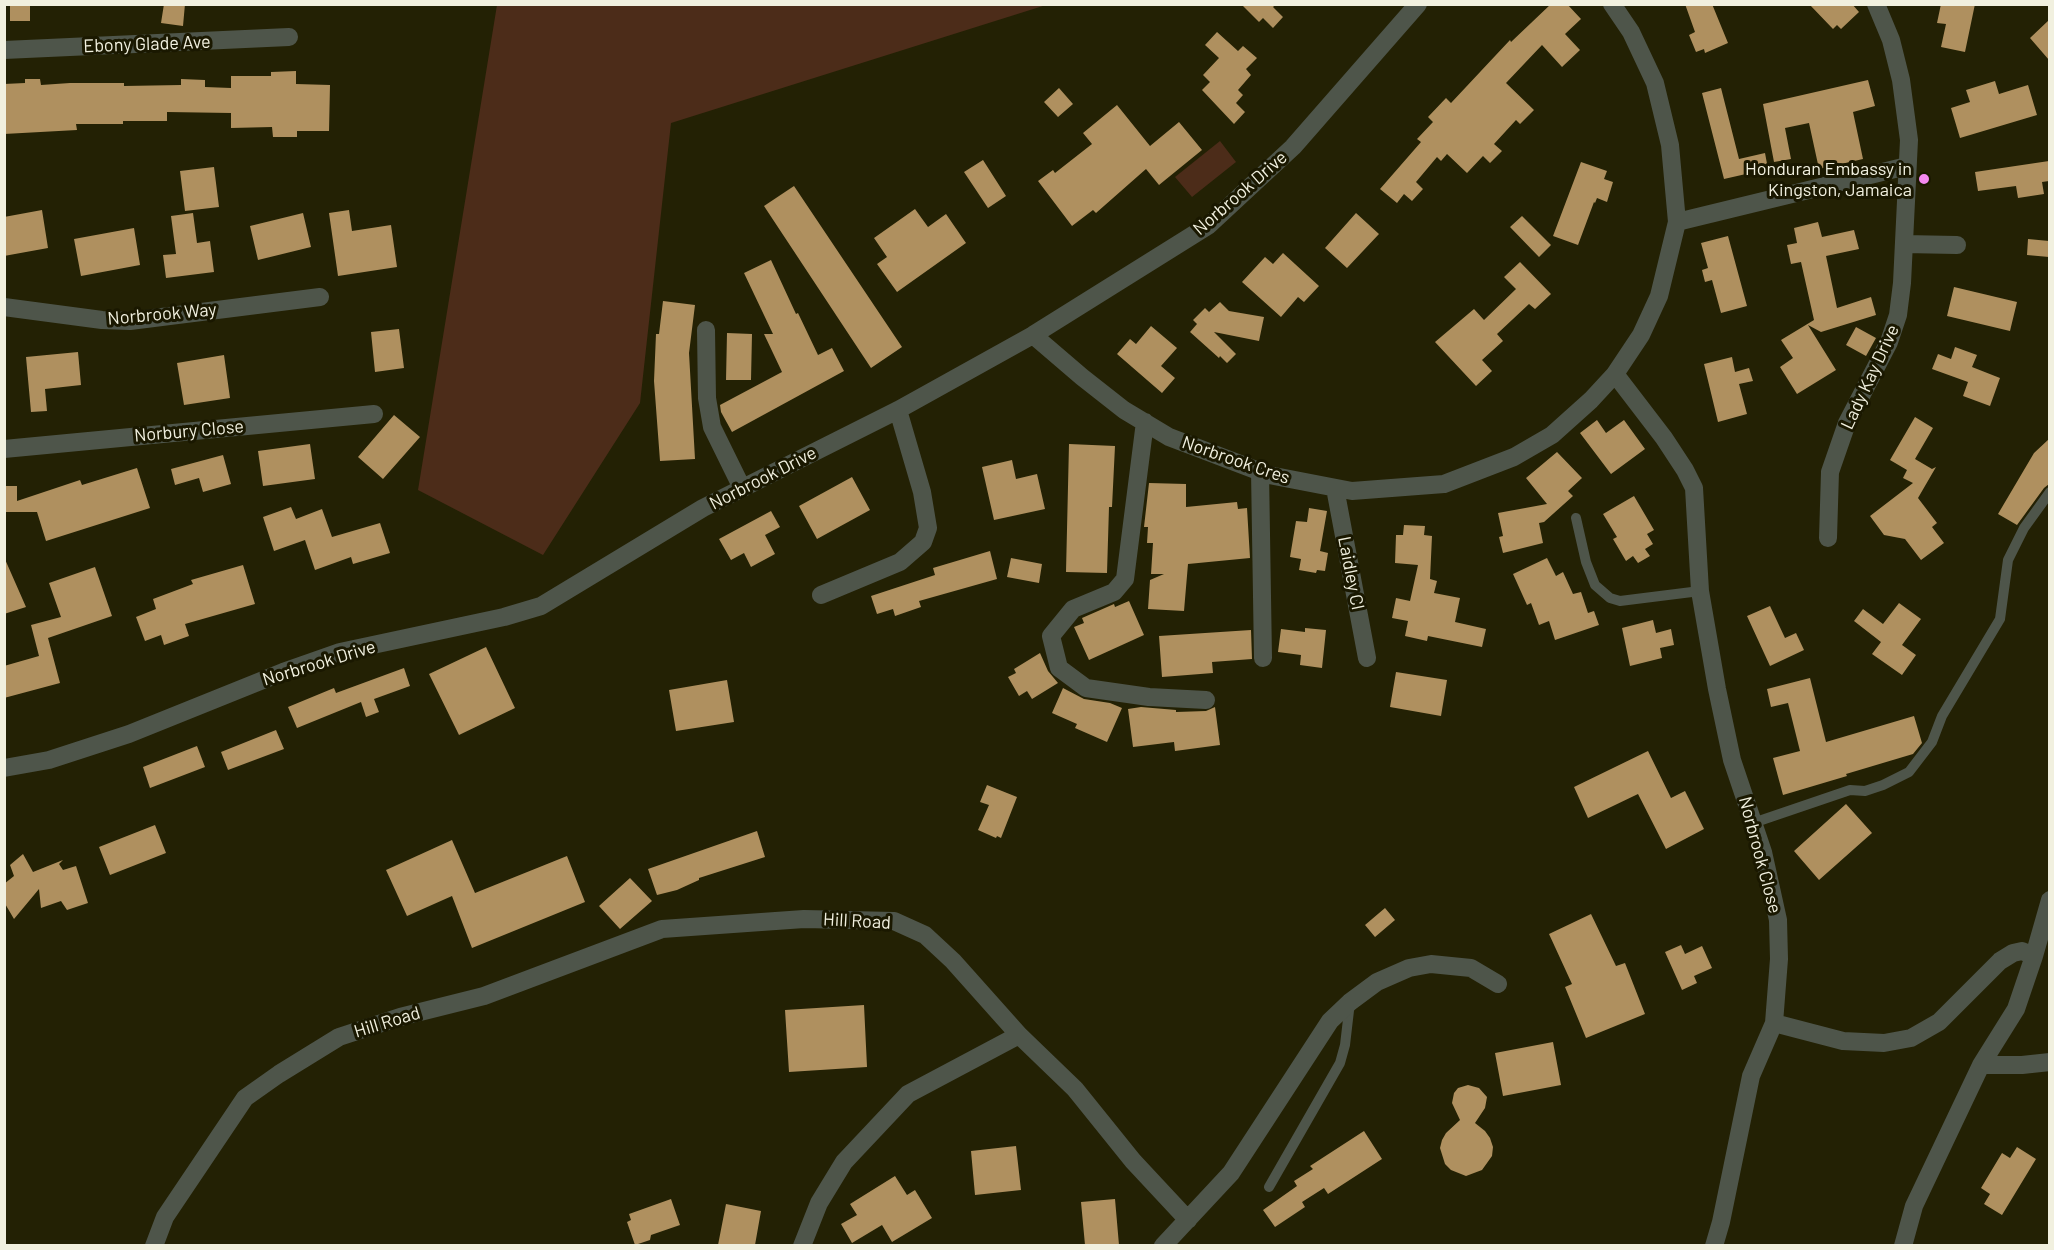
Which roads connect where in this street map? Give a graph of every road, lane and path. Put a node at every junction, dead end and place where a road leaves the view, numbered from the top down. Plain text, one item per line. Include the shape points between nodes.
1 (1418, 4) edge
2 (1612, 4) edge
3 (1876, 4) edge
4 (289, 38) dead end
5 (4, 50) edge
6 (1906, 165) junction
7 (1677, 222) junction
8 (1904, 244) junction
9 (1957, 245) dead end
10 (320, 297) dead end
11 (4, 307) edge
12 (706, 330) dead end
13 (1033, 335) junction
14 (1616, 374) junction
15 (898, 410) junction
16 (374, 414) dead end
17 (1145, 422) junction
18 (4, 449) edge
19 (1260, 471) junction
20 (742, 488) junction
21 (1335, 488) junction
22 (2049, 492) edge
23 (1576, 518) dead end
24 (1828, 538) dead end
25 (1700, 591) junction
26 (821, 595) dead end
27 (1263, 658) dead end
28 (1367, 658) dead end
29 (1206, 700) dead end
30 (4, 768) edge
31 (1753, 823) junction
32 (2049, 900) edge
33 (2034, 956) junction
34 (1498, 984) dead end
35 (1350, 1002) junction
36 (1774, 1023) junction
37 (1018, 1035) junction
38 (2049, 1062) edge
39 (1982, 1065) junction
40 (1269, 1187) dead end
41 (1188, 1220) junction
42 (154, 1245) edge
43 (802, 1245) edge
44 (1163, 1245) edge
45 (1714, 1245) edge
46 (1903, 1245) edge

1 - 13 street, Norbrook Drive via 1293,147 1209,225
2 - 7 street, Norbrook Cres via 1631,32 1655,83 1670,145
3 - 6 street, Lady Kay Drive via 1901,80 1908,140
4 - 5 street, Ebony Glade Ave
6 - 7 street
6 - 8 street, Lady Kay Drive
7 - 14 street, Norbrook Cres via 1659,296 1641,335
8 - 9 street
8 - 24 street, Lady Kay Drive via 1898,315 1889,342 1847,423 1830,472
10 - 11 street, Norbrook Way via 130,321
12 - 20 street via 707,398 712,427
13 - 15 street, Norbrook Drive
13 - 17 street, Norbrook Cres via 1124,410
14 - 21 street, Norbrook Cres via 1552,435 1514,457 1444,484 1352,491
14 - 25 street, Norbrook Close via 1664,438 1694,488
15 - 20 street, Norbrook Drive
15 - 26 street via 921,492 927,528 923,542 900,562
16 - 18 street, Norbury Close
17 - 19 street, Norbrook Cres via 1169,437
17 - 29 street via 1125,579 1114,592 1073,609 1051,636 1059,668 1086,687 1149,697
19 - 21 street, Norbrook Cres
19 - 27 street
20 - 30 street, Norbrook Drive via 541,606 340,652 129,734 49,760
21 - 28 street, Laidley Cl
22 - 31 lane via 2008,560 2000,619 1942,716 1932,742 1909,772 1865,791 1850,790
23 - 25 lane via 1595,585 1610,598 1620,601
25 - 31 street, Norbrook Close via 1732,760
31 - 36 street, Norbrook Close via 1778,920
32 - 33 street
33 - 36 street via 2022,951 2000,961 1939,1022 1911,1038 1884,1043 1843,1041
33 - 39 street via 2016,1009
34 - 35 street via 1471,968 1431,964 1409,968 1377,982
35 - 40 lane via 1340,1063
35 - 41 street via 1324,1029 1232,1173
36 - 45 street, Norbrook Close via 1751,1076
37 - 41 street, Hill Road via 1076,1089 1133,1161
37 - 42 street, Hill Road via 925,935 894,921 804,919 662,929 484,996 339,1037 279,1074 245,1098 165,1217
37 - 43 street via 908,1094 844,1162 819,1203
38 - 39 street
39 - 46 street via 1914,1206
41 - 44 street

